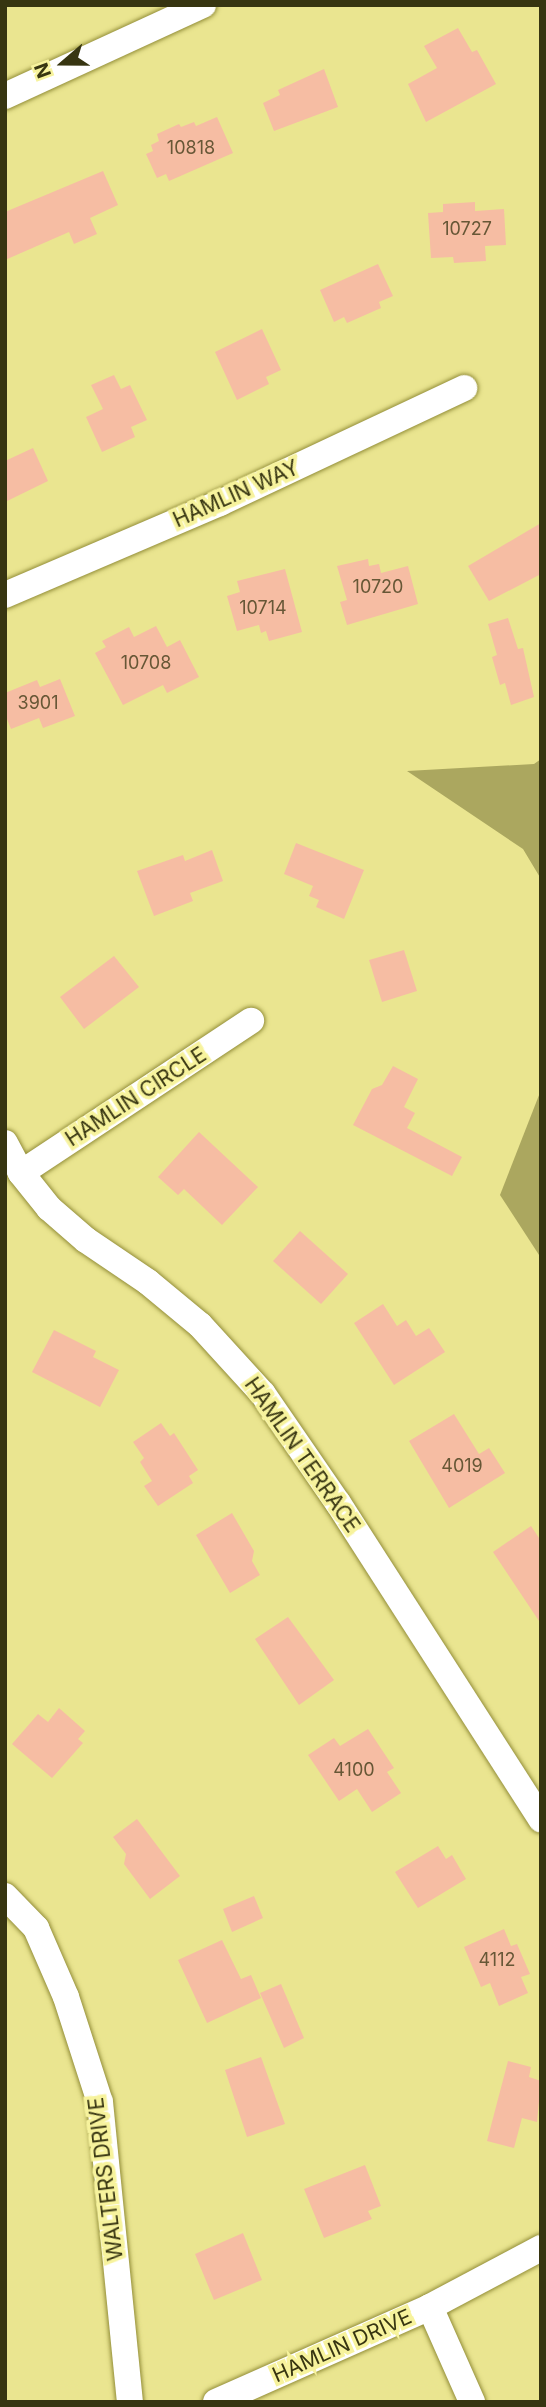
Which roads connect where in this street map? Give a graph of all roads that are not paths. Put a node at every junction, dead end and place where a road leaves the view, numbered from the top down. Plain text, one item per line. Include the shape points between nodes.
1 (202, 5) edge
2 (5, 96) edge
3 (464, 388) dead end
4 (5, 595) edge
5 (251, 1021) dead end
6 (5, 1143) edge
7 (21, 1172) junction
8 (541, 1819) edge
9 (5, 1896) edge
10 (541, 2248) edge
11 (430, 2307) junction
12 (130, 2402) edge
13 (216, 2402) edge
14 (472, 2402) edge

1 - 2 street
3 - 4 street, HAMLIN WAY via 220,503
5 - 7 street, HAMLIN CIRCLE
6 - 7 street, HAMLIN TERRACE
7 - 8 street, HAMLIN TERRACE via 49,1208 86,1240 200,1325 263,1394
9 - 12 street, WALTERS DRIVE via 36,1928 66,1997 100,2102
10 - 11 street
11 - 13 street, HAMLIN DRIVE
11 - 14 street

